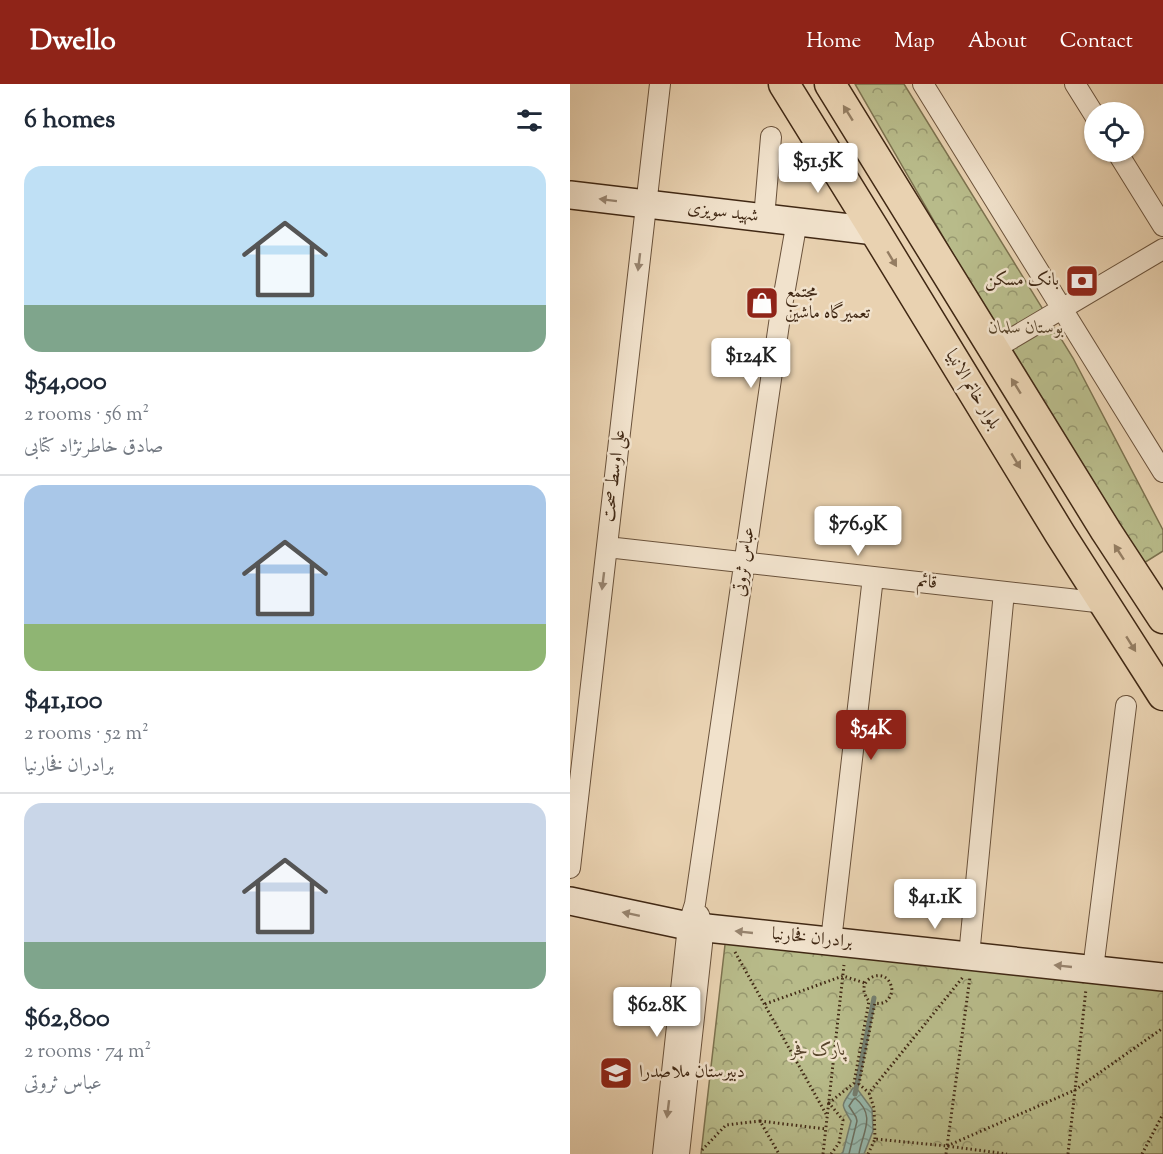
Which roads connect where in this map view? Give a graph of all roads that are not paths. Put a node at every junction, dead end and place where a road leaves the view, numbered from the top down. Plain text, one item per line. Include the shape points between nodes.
1 (660, 84) edge
2 (784, 84) edge
3 (831, 84) edge
4 (923, 84) edge
5 (1075, 84) edge
6 (1086, 102) edge
7 (771, 137) dead end
8 (1123, 162) edge
9 (841, 176) junction
10 (898, 193) junction
11 (570, 195) edge
12 (646, 204) junction
13 (764, 218) junction
14 (809, 223) junction
15 (871, 223) junction
16 (1163, 226) edge
17 (924, 236) junction
18 (1163, 249) edge
19 (1061, 309) junction
20 (994, 349) junction
21 (1163, 472) edge
22 (607, 547) junction
23 (745, 563) junction
24 (873, 577) junction
25 (1004, 592) junction
26 (1156, 599) edge
27 (1105, 603) junction
28 (1163, 695) edge
29 (1126, 706) dead end
30 (570, 868) edge
31 (570, 901) edge
32 (695, 919) junction
33 (838, 950) junction
34 (970, 961) junction
35 (1090, 974) junction
36 (1163, 977) edge
37 (663, 1154) edge
38 (679, 1154) edge

1 - 12 street, علی اوسط صحت
2 - 9 main road, بلوار خاتم الانبیا
10 -> 3 main road
4 - 19 street
5 - 6 street
7 - 13 street
8 - 16 street
9 - 14 main road via 840,201 833,212
9 - 15 main road, بلوار خاتم الانبیا
10 - 15 main road via 892,211
10 - 17 main road
12 -> 11 main road, شهید سویزی
12 - 13 main road, شهید سویزی
12 -> 22 street, علی اوسط صحت
13 - 14 main road, شهید سویزی
14 - 15 main road, شهید سویزی
14 - 23 street, عباس ثروتی via 779,329
15 - 17 main road via 902,225
15 -> 27 main road, بلوار خاتم الانبیا
17 - 20 main road
18 - 19 street
19 - 20 street
19 - 21 street
26 -> 20 main road via 1106,531
22 - 23 street, قائم
22 -> 30 street, علی اوسط صحت
23 - 24 street, قائم
23 - 32 street, عباس ثروتی
24 - 25 street, قائم
24 - 33 street
25 - 27 street, قائم
25 - 34 street
26 - 27 main road
27 -> 28 main road, بلوار خاتم الانبیا
29 - 35 street
32 -> 31 main road, برادران فخارنیا
33 -> 32 main road, برادران فخارنیا
32 -> 37 street, عباس ثروتی
32 - 38 street, عباس ثروتی
33 - 34 main road, برادران فخارنیا
35 -> 34 main road, برادران فخارنیا
35 - 36 main road, برادران فخارنیا

